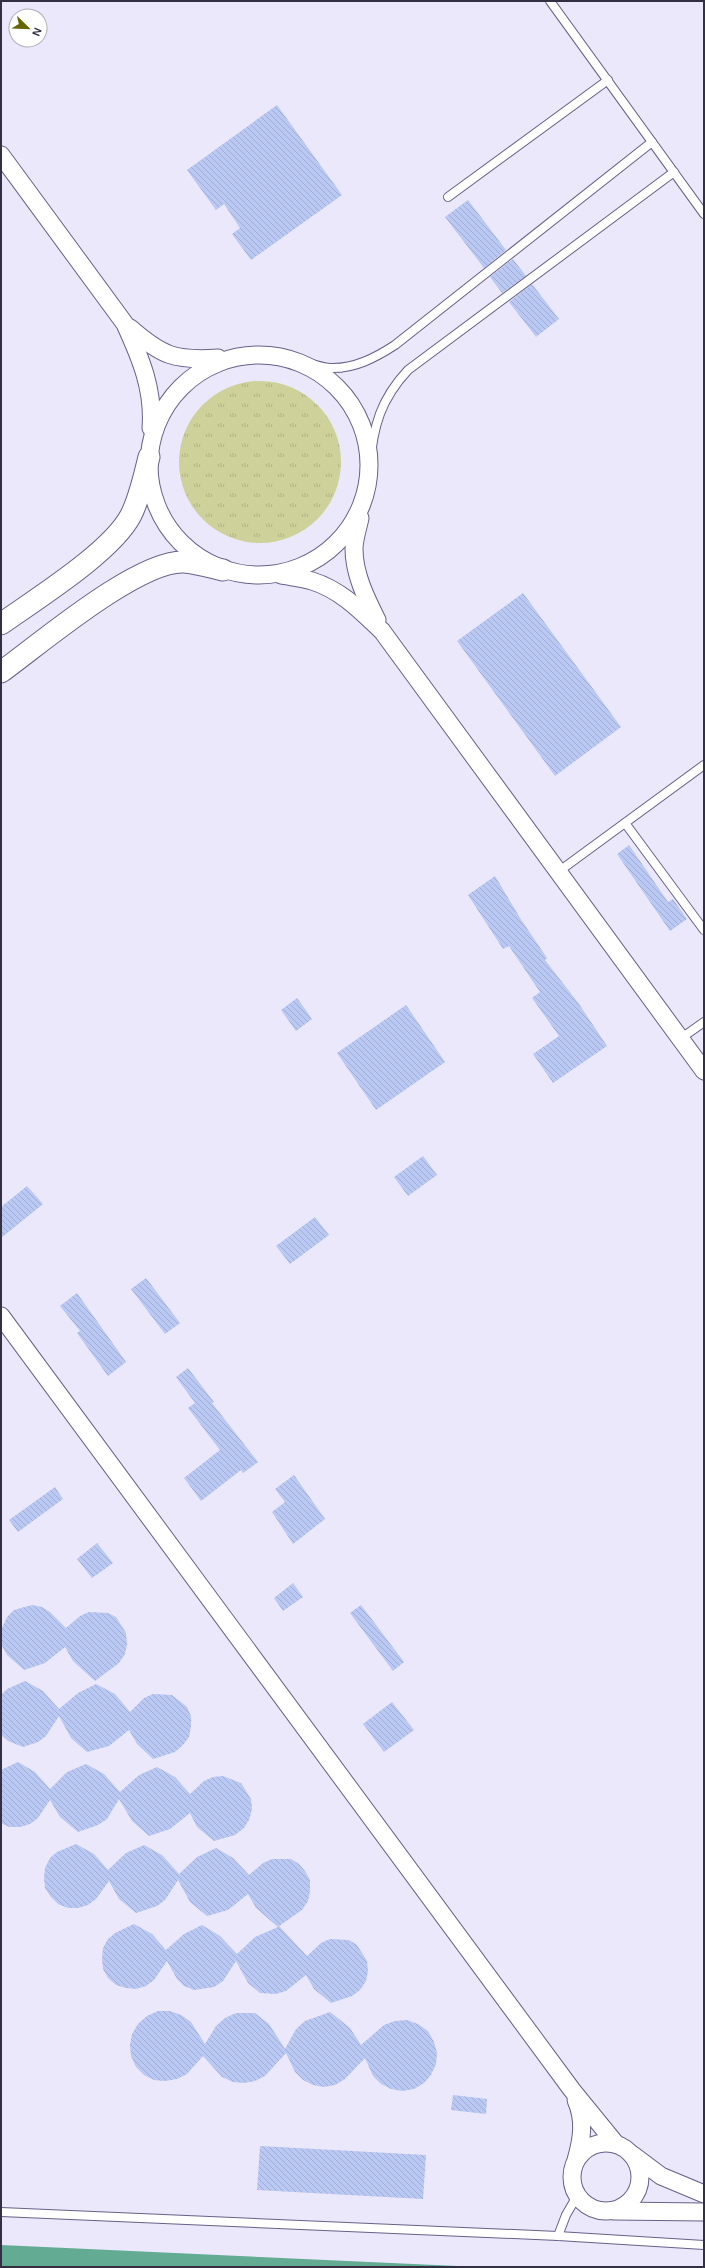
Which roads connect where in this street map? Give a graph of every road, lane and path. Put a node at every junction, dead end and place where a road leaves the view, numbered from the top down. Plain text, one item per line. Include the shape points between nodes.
1 (550, 1) edge
2 (608, 80) junction
3 (652, 142) junction
4 (1, 155) edge
5 (674, 172) junction
6 (448, 197) dead end
7 (704, 214) edge
8 (125, 324) junction
9 (234, 356) junction
10 (296, 360) junction
11 (149, 452) junction
12 (370, 465) junction
13 (362, 507) junction
14 (223, 570) junction
15 (276, 575) junction
16 (1, 624) edge
17 (382, 631) junction
18 (1, 672) edge
19 (704, 765) edge
20 (625, 823) junction
21 (558, 872) junction
22 (704, 930) edge
23 (704, 1022) edge
24 (680, 1039) junction
25 (704, 1071) edge
26 (1, 1316) edge
27 (572, 2090) junction
28 (616, 2144) junction
29 (630, 2152) junction
30 (576, 2160) junction
31 (704, 2194) edge
32 (577, 2196) junction
33 (608, 2211) junction
34 (1, 2212) edge
35 (704, 2212) edge
36 (558, 2236) junction
37 (704, 2245) edge

1 - 2 lane
2 - 3 lane
2 - 6 lane
3 - 5 lane
3 - 10 lane via 382,353 358,364 330,368
4 - 8 street
5 - 7 lane
5 - 12 lane via 408,370 392,386 382,407 372,435
8 - 9 street via 152,348 175,358 195,360
8 - 11 street via 140,356 149,384 153,408
9 - 10 street via 276,354
9 - 11 street via 204,368 179,388 160,415
10 - 12 street via 326,376 350,400 365,431
11 - 14 street via 152,493 167,526 191,553
11 - 16 street via 140,493 130,516 110,542
12 - 13 street
13 - 15 street via 348,532 327,552 303,567
13 - 17 street via 354,548 356,569 366,599
14 - 15 street via 249,576
14 - 18 street via 183,562 157,568 132,578
15 - 17 street via 311,580 334,590 355,605
17 - 21 street
19 - 20 lane
20 - 21 lane
20 - 22 lane
21 - 24 street
23 - 24 lane
24 - 25 street
26 - 27 street
27 - 28 street
27 - 30 street via 582,2124
28 - 29 street
28 - 30 street via 593,2145 583,2151
29 - 31 street via 660,2176
29 - 33 street via 637,2162 640,2184 628,2203 619,2209
30 - 32 street via 572,2178
32 - 33 street via 590,2208
32 - 36 lane
33 - 35 street
34 - 36 lane
36 - 37 lane

